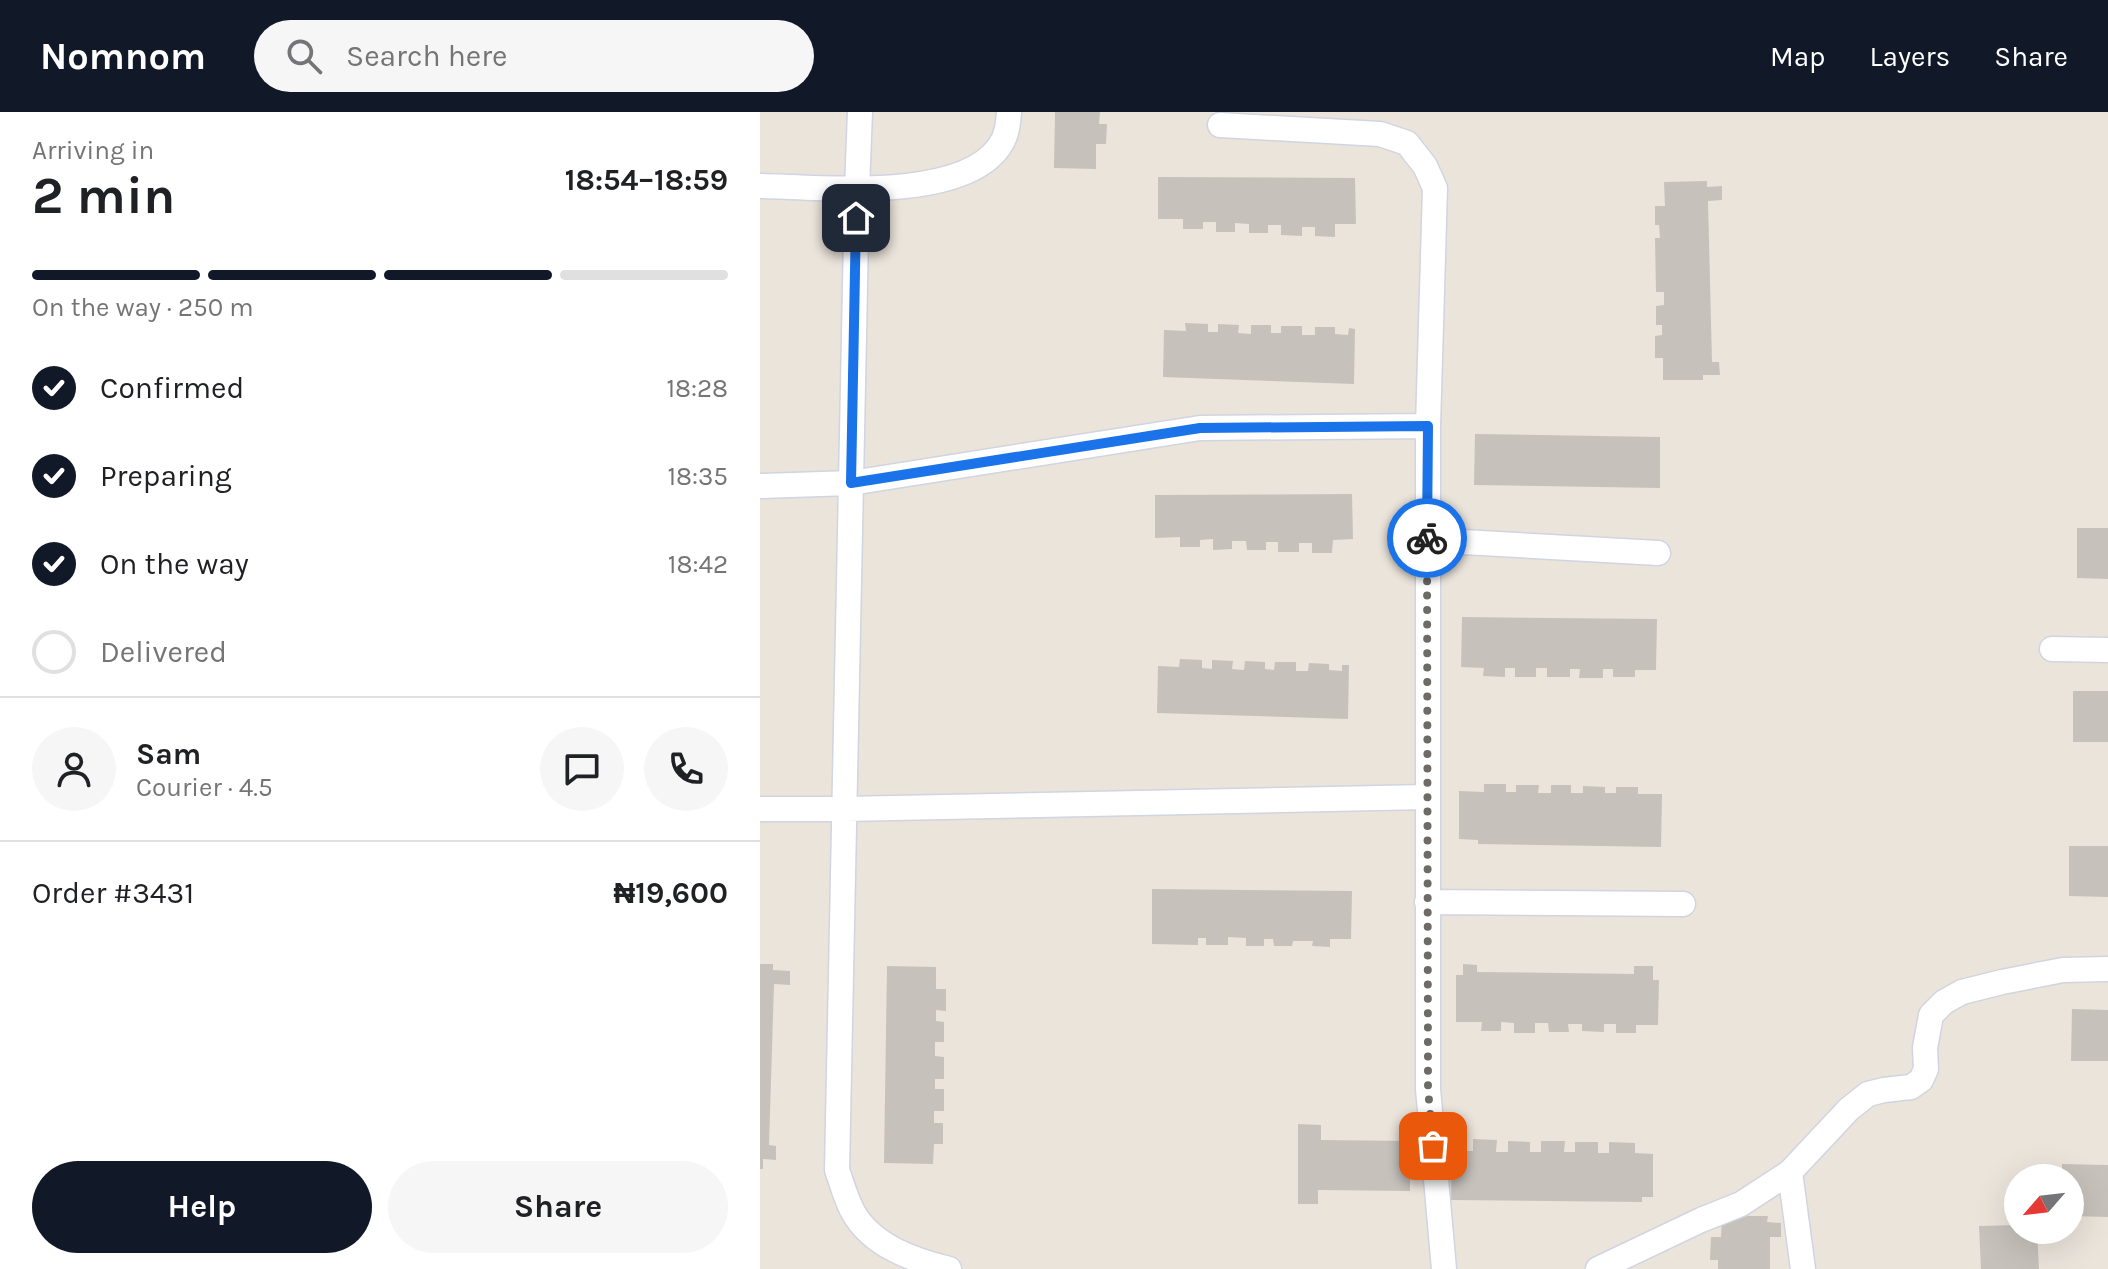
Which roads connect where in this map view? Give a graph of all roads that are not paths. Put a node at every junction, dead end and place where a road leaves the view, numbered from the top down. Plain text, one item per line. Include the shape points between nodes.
1 (860, 112) edge
2 (1009, 112) edge
3 (1220, 125) dead end
4 (760, 186) edge
5 (857, 188) junction
6 (1428, 426) junction
7 (851, 483) junction
8 (760, 486) edge
9 (1427, 540) junction
10 (1658, 553) dead end
11 (2052, 649) dead end
12 (2108, 650) edge
13 (1426, 797) junction
14 (760, 809) edge
15 (844, 809) junction
16 (1427, 902) junction
17 (1683, 904) dead end
18 (2108, 969) edge
19 (1790, 1172) junction
20 (949, 1269) edge
21 (1444, 1269) edge
22 (1598, 1269) edge
23 (1803, 1269) edge

1 - 5 street
2 - 5 street via 999,147 961,175 917,186
3 - 6 street via 1380,134 1407,143 1425,166 1435,188
4 - 5 street
5 - 7 street
6 - 7 street via 1200,428
6 - 9 street
7 - 8 street
7 - 15 street
9 - 10 street
9 - 13 street
11 - 12 street
13 - 15 street
13 - 16 street
14 - 15 street
15 - 20 street via 837,1170 854,1213 878,1241
16 - 17 street
16 - 21 street via 1428,1089
18 - 19 street via 2063,970 2002,982 1944,1002 1931,1015 1921,1080 1911,1087 1868,1094
19 - 22 street via 1741,1204
19 - 23 street

